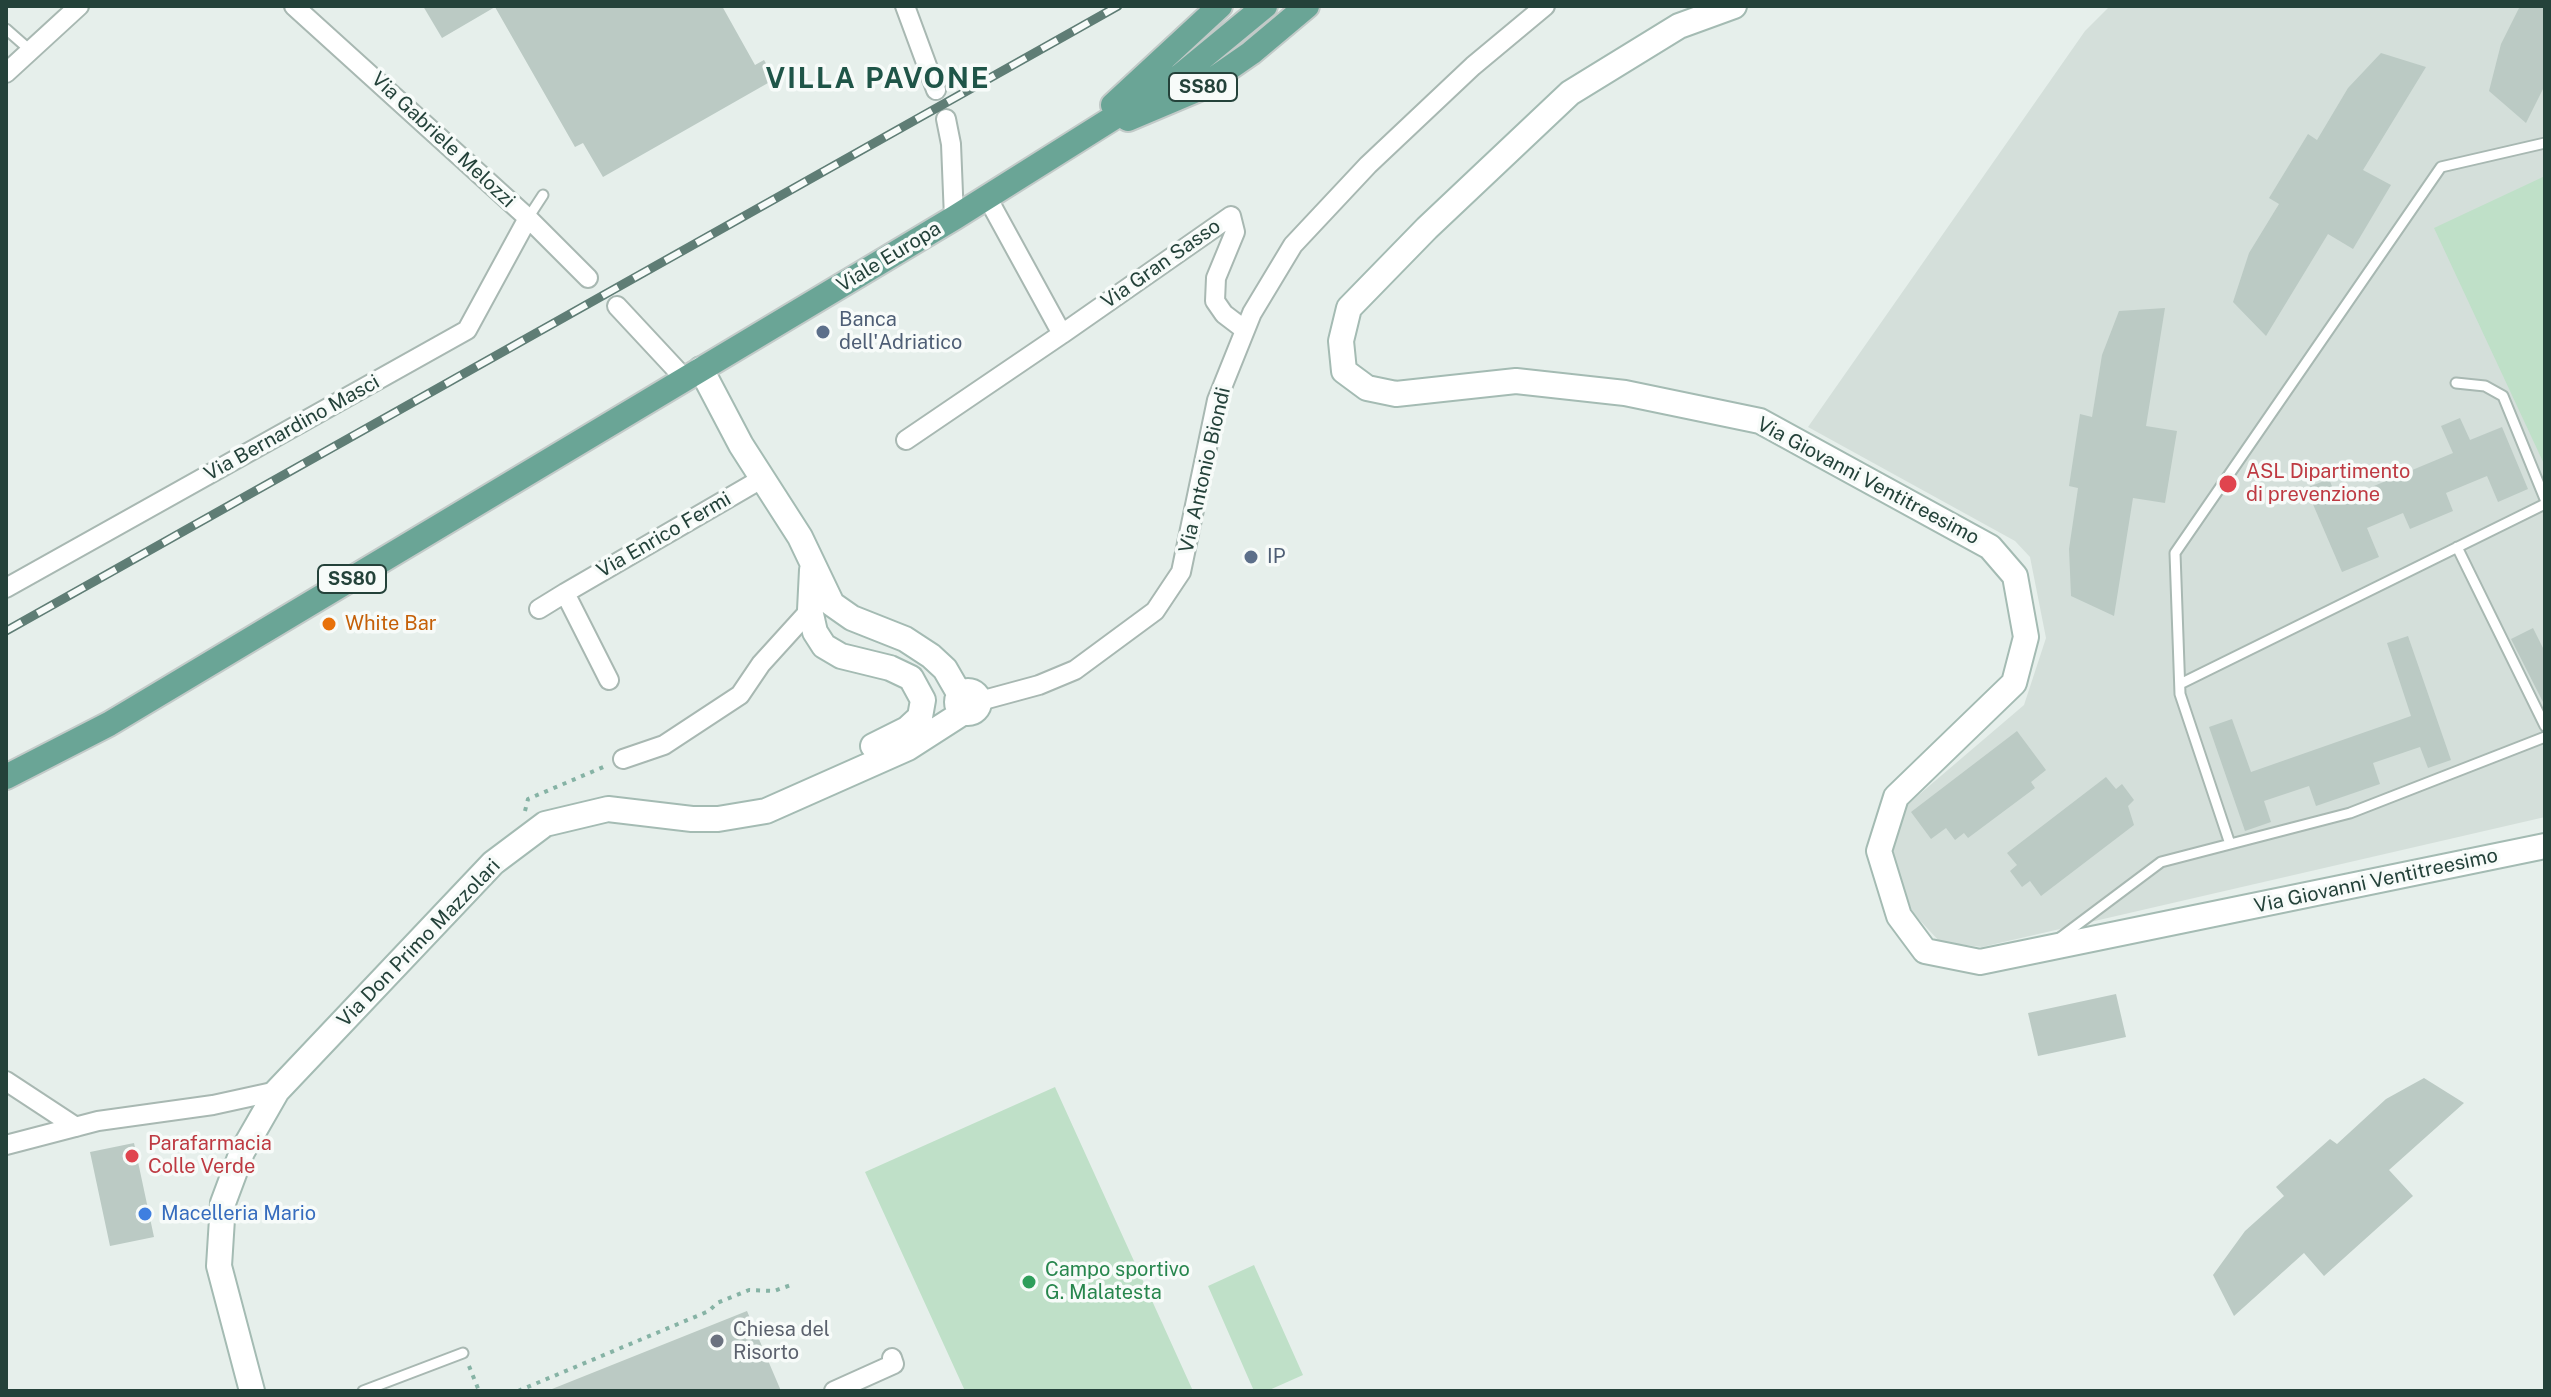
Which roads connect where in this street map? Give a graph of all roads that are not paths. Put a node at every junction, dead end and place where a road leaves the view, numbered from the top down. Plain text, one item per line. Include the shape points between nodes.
1 (79, 6) edge
2 (294, 6) edge
3 (905, 6) edge
4 (1220, 6) edge
5 (1265, 6) edge
6 (1307, 6) edge
7 (1545, 6) edge
8 (1734, 6) edge
9 (6, 29) edge
10 (31, 51) junction
11 (6, 73) edge
12 (936, 90) dead end
13 (946, 119) dead end
14 (1081, 136) junction
15 (2545, 143) edge
16 (543, 195) dead end
17 (987, 197) junction
18 (528, 218) junction
19 (954, 218) junction
20 (588, 278) dead end
21 (617, 306) dead end
22 (1245, 330) junction
23 (1062, 334) junction
24 (693, 374) junction
25 (2456, 383) dead end
26 (906, 440) dead end
27 (763, 478) junction
28 (2545, 501) edge
29 (2457, 547) junction
30 (811, 564) junction
31 (6, 588) edge
32 (565, 593) junction
33 (539, 609) dead end
34 (810, 610) junction
35 (609, 680) dead end
36 (2180, 684) junction
37 (968, 703) junction
38 (2545, 726) edge
39 (2545, 737) edge
40 (623, 759) road end
41 (6, 777) edge
42 (766, 811) junction
43 (2230, 844) junction
44 (2545, 846) edge
45 (2045, 949) junction
46 (6, 1081) edge
47 (277, 1091) junction
48 (76, 1127) junction
49 (6, 1145) edge
50 (463, 1353) road end
51 (892, 1358) dead end
52 (252, 1391) edge
53 (363, 1391) edge
54 (834, 1391) edge

1 - 10 street
2 - 18 street, Via Gabriele Melozzi
3 - 12 street
4 - 14 main road, Viale Europa / SS80
5 - 14 main road, Viale Europa / SS80 via 1180,76
6 - 14 main road, Viale Europa / SS80 via 1199,89
7 - 22 street, Via Antonio Biondi via 1368,165 1293,245
8 - 45 street, Via Giovanni Ventitreesimo via 1679,26 1570,93 1349,308 1341,341 1344,371 1367,388 1396,394 1516,381 1625,393 1760,421 1990,547 2015,576 2026,637 2014,683 1896,797 1879,851 1899,916 1925,951 1980,962
9 - 10 lane
10 - 11 street
13 - 19 street
14 - 17 main road, Viale Europa / SS80
15 - 36 lane via 2441,167 2175,553
16 - 18 lane
17 - 19 main road, Viale Europa / SS80
17 - 23 street
18 - 20 street, Via Gabriele Melozzi
18 - 31 street, Via Bernardino Masci via 467,330
19 - 24 main road, Viale Europa / SS80
21 - 24 street
22 - 23 street, Via Gran Sasso via 1215,301 1216,278 1235,232 1231,216
22 - 37 street, Via Antonio Biondi via 1217,400 1181,572 1155,611 1075,670
23 - 26 street, Via Gran Sasso
24 - 27 street, Via Don Primo Mazzolari
24 - 41 main road, SS80 via 109,724
25 - 28 lane via 2485,386 2503,396
27 - 30 street, Via Don Primo Mazzolari
27 - 32 street, Via Enrico Fermi
28 - 29 lane
29 - 36 lane
29 - 38 lane
30 - 34 street, Via Don Primo Mazzolari
30 - 37 street, Via Don Primo Mazzolari via 832,604 931,656
32 - 33 street, Via Enrico Fermi
32 - 35 street
34 - 40 street via 740,695 664,745
34 - 42 street, Via Don Primo Mazzolari via 824,646 911,678 922,709 907,729 820,769
36 - 43 lane
37 - 42 street, Via Don Primo Mazzolari via 908,748
39 - 43 lane via 2350,813
42 - 47 street, Via Don Primo Mazzolari via 692,819 608,809 545,824 493,863
43 - 45 lane via 2161,862
44 - 45 street, Via Giovanni Ventitreesimo
46 - 48 street
47 - 48 street
47 - 52 street via 242,1152 223,1203 219,1266
48 - 49 street
50 - 53 lane
51 - 54 street via 894,1364

